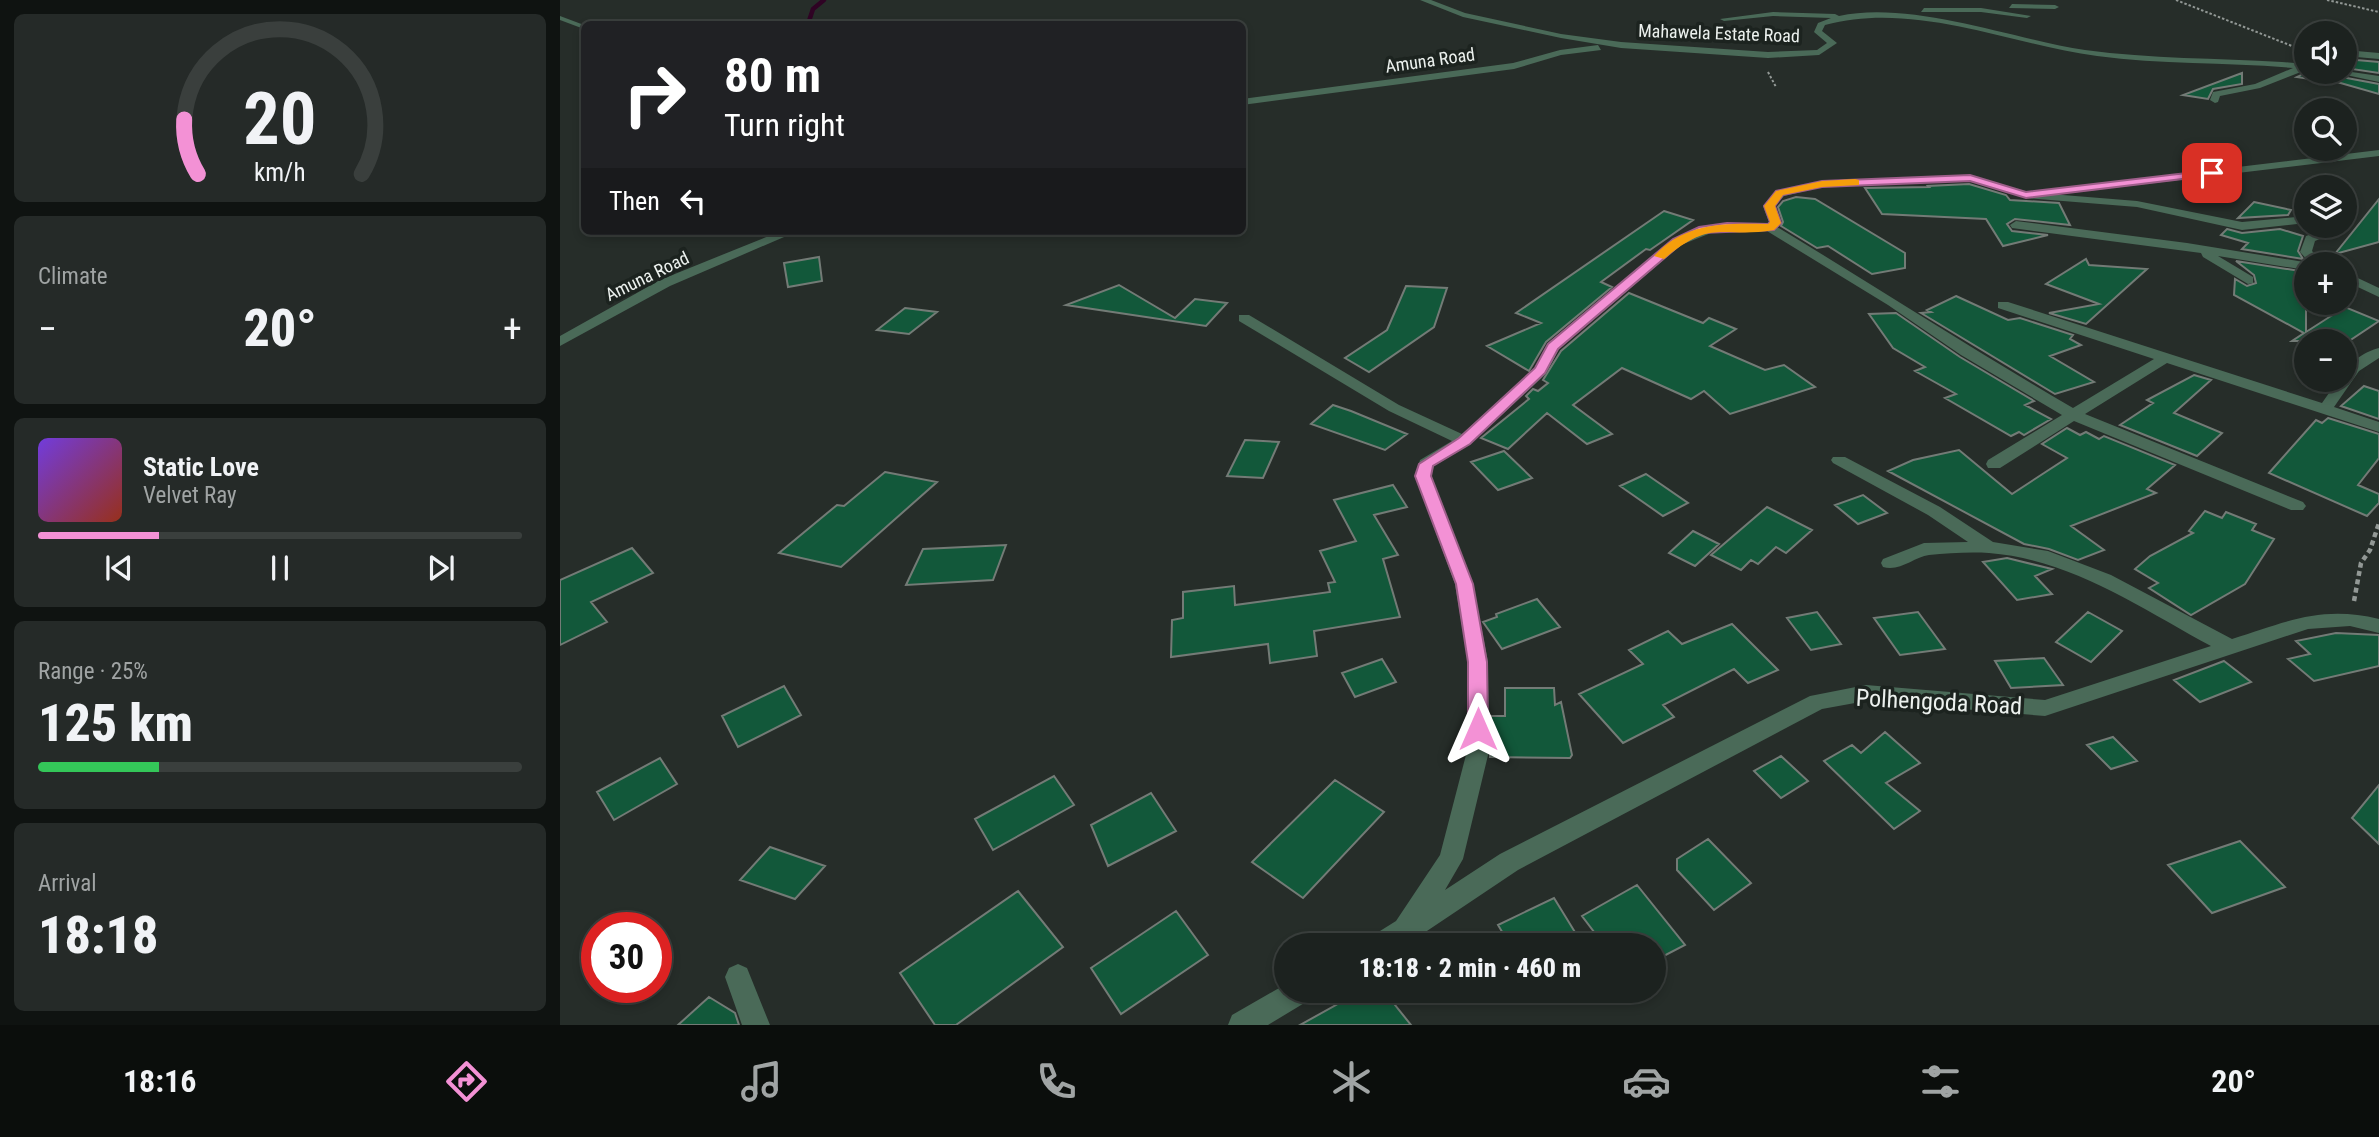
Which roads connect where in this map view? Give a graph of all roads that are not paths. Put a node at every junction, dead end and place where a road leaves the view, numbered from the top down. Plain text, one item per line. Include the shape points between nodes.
1 (1424, 0) edge
2 (2055, 7) dead end
3 (1981, 10) junction
4 (1815, 13) junction
5 (1838, 16) junction
6 (2027, 16) dead end
7 (560, 18) edge
8 (1724, 19) dead end
9 (581, 26) edge
10 (1621, 45) junction
11 (2357, 54) edge
12 (2379, 55) edge
13 (2357, 63) edge
14 (2294, 66) edge
15 (2294, 72) edge
16 (2357, 75) edge
17 (2367, 77) junction
18 (2379, 79) edge
19 (2215, 100) dead end
20 (1246, 102) edge
21 (2379, 153) edge
22 (2026, 195) junction
23 (2294, 221) edge
24 (2016, 225) dead end
25 (1770, 228) junction
26 (782, 235) edge
27 (2188, 247) junction
28 (2294, 263) edge
29 (2248, 280) dead end
30 (2357, 282) edge
31 (2379, 293) edge
32 (2003, 305) dead end
33 (1244, 318) dead end
34 (560, 342) edge
35 (2379, 352) edge
36 (2167, 358) junction
37 (2324, 411) junction
38 (2073, 415) junction
39 (2379, 427) edge
40 (1464, 441) junction
41 (1839, 460) dead end
42 (1994, 464) dead end
43 (2297, 506) dead end
44 (1988, 547) junction
45 (1890, 564) dead end
46 (2379, 626) edge
47 (2230, 647) junction
48 (1403, 933) joint
49 (738, 977) dead end
50 (1280, 1003) edge
51 (756, 1025) edge
52 (1242, 1025) edge

1 - 10 street, Mahawela Estate Road via 1462,15
2 - 3 street
3 - 4 street
3 - 6 street
4 - 5 street
4 - 8 street
5 - 10 street, Mahawela Estate Road via 1822,23 1818,32 1833,43 1819,52 1768,55
5 - 14 street via 1908,16 2116,56
7 - 9 lane
10 - 20 street, Amuna Road via 1560,52 1514,66
11 - 12 street
13 - 17 street via 2368,71
15 - 19 street via 2257,86 2216,94
16 - 17 street
17 - 18 street
21 - 22 street
22 - 23 street via 2137,204 2242,226
22 - 25 street via 1970,178 1822,184 1780,193 1769,206 1775,223
24 - 27 street
25 - 38 street
25 - 40 street via 1699,230 1677,242 1553,347 1541,370
26 - 34 street, Amuna Road via 665,283
27 - 28 street
27 - 29 street via 2216,258
30 - 31 street
32 - 36 street
33 - 40 street via 1394,408
35 - 37 street via 2354,368
36 - 37 street
36 - 38 street
37 - 39 street
38 - 42 street
38 - 43 street
40 - 48 street via 1426,464 1423,476 1464,584 1478,662 1478,751 1451,859
41 - 44 street via 1934,511
44 - 45 street via 1924,549
44 - 47 street via 2042,555 2104,579
46 - 47 street, Polhengoda Road via 2350,619 2307,622
47 - 48 street, Polhengoda Road via 2045,708 1866,693 1817,702 1509,862
49 - 51 street
50 - 52 street

